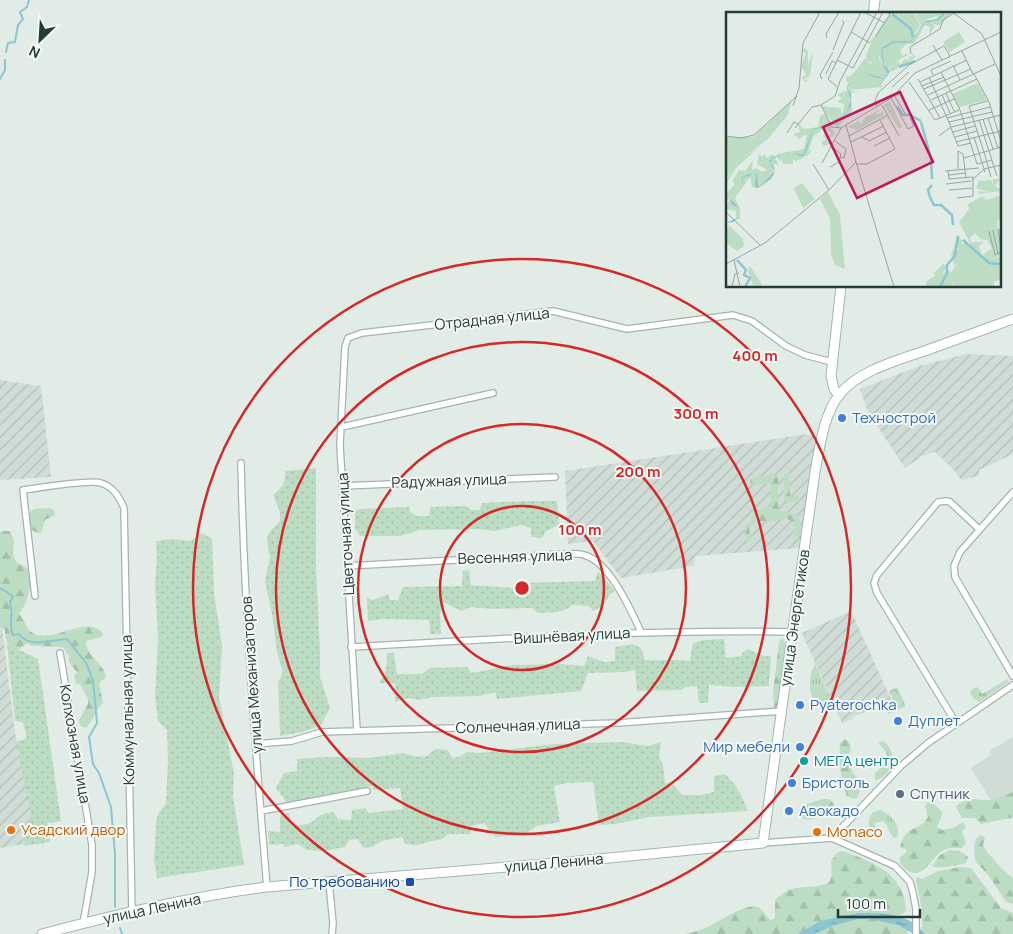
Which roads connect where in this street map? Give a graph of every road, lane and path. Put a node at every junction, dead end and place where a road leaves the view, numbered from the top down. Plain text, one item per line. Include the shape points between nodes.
1 (841, 288) edge
2 (1013, 319) edge
3 (348, 338) joint
4 (832, 362) junction
5 (493, 392) dead end
6 (839, 396) junction
7 (342, 427) junction
8 (240, 462) dead end
9 (555, 477) dead end
10 (343, 486) junction
11 (1013, 492) edge
12 (979, 529) junction
13 (348, 566) junction
14 (35, 596) dead end
15 (641, 632) junction
16 (792, 632) junction
17 (351, 647) junction
18 (60, 653) dead end
19 (1013, 676) edge
20 (1013, 685) edge
21 (782, 711) junction
22 (956, 722) junction
23 (357, 730) junction
24 (256, 744) junction
25 (367, 790) dead end
26 (261, 811) junction
27 (832, 838) junction
28 (763, 843) junction
29 (329, 882) junction
30 (267, 887) junction
31 (132, 912) junction
32 (83, 924) junction
33 (47, 933) edge
34 (332, 934) edge
35 (916, 934) edge

1 - 4 street
2 - 6 street via 874,370 850,384
3 - 4 street, Отрадная улица via 362,333 553,312 627,328 733,315 752,321 786,346
3 - 7 street, Цветочная улица
4 - 6 street via 832,383
5 - 7 street
6 - 16 street, улица Энергетиков via 826,424 817,461
7 - 10 street, Цветочная улица
8 - 24 street, улица Механизаторов
9 - 10 street, Радужная улица
10 - 13 street, Цветочная улица
11 - 12 street
12 - 19 street via 956,559 955,577
12 - 22 street via 950,502 938,502 877,575 874,583
13 - 15 street, Весенняя улица via 585,555 600,565 616,583
13 - 17 street, Цветочная улица
14 - 31 street, Коммунальная улица via 23,490 96,482 110,487 124,508
15 - 16 street, Вишнёвая улица
15 - 17 street, Вишнёвая улица
16 - 21 street, улица Энергетиков
17 - 23 street, Цветочная улица
18 - 32 street, Колхозная улица via 92,844 92,872
20 - 22 street
21 - 23 street, Солнечная улица via 618,723
21 - 28 street, улица Энергетиков
22 - 27 street via 901,766
23 - 24 street, Солнечная улица via 322,732 292,741
24 - 26 street, улица Механизаторов
25 - 26 street
26 - 30 street, улица Механизаторов
27 - 28 street, улица Ленина
27 - 35 street via 900,870 910,882 916,909
28 - 29 street, улица Ленина
29 - 30 street, улица Ленина
29 - 34 street
30 - 31 street, улица Ленина
31 - 32 street, улица Ленина
32 - 33 street, улица Ленина

